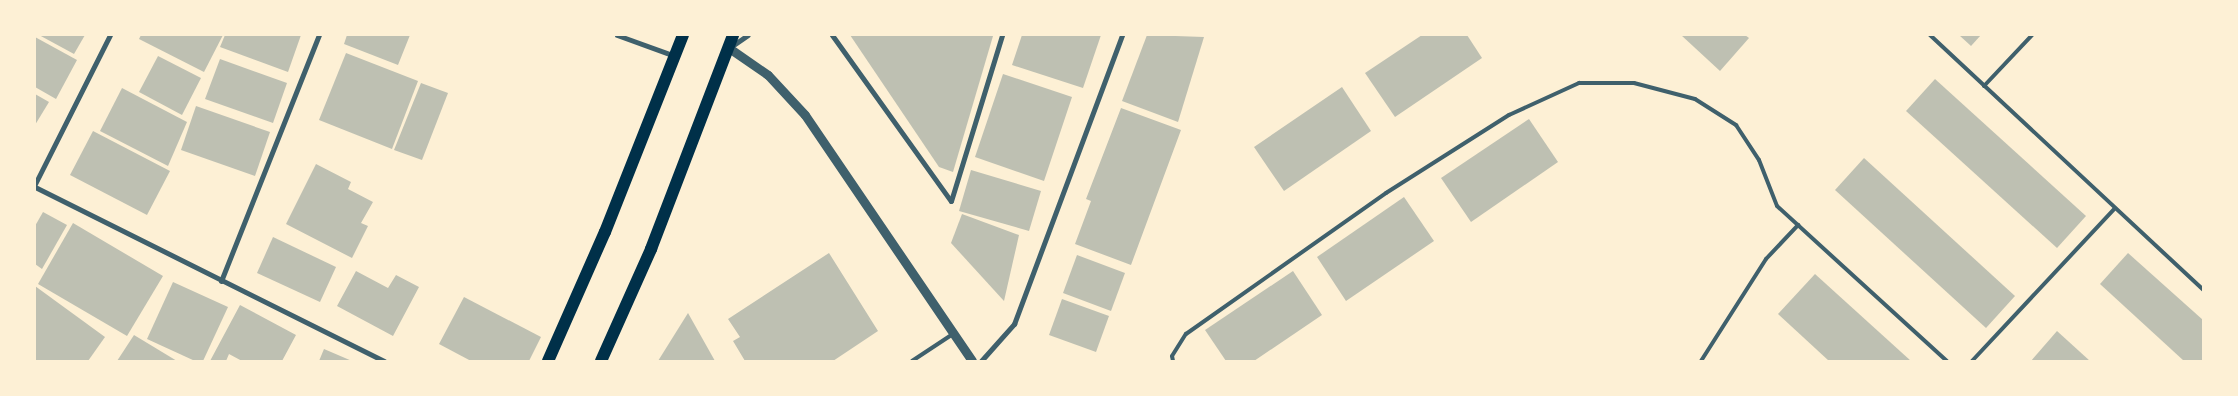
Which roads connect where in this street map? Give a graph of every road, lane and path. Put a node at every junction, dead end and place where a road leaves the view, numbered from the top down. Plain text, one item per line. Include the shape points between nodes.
1 (110, 35) edge
2 (319, 35) edge
3 (617, 35) edge
4 (683, 35) edge
5 (733, 35) edge
6 (748, 35) edge
7 (832, 35) edge
8 (1002, 35) edge
9 (1122, 35) edge
10 (1930, 35) edge
11 (2032, 35) edge
12 (729, 48) junction
13 (676, 57) junction
14 (1984, 86) junction
15 (35, 185) edge
16 (2115, 208) junction
17 (1798, 225) junction
18 (221, 281) junction
19 (2203, 290) edge
20 (954, 334) junction
21 (384, 361) edge
22 (548, 361) edge
23 (601, 361) edge
24 (912, 361) edge
25 (972, 361) edge
26 (981, 361) edge
27 (1173, 361) edge
28 (1701, 361) edge
29 (1947, 361) edge
30 (1972, 361) edge

1 - 15 street
2 - 18 street
3 - 13 street
4 - 13 main road
5 - 12 main road
6 - 12 street
7 - 8 street via 951,201
9 - 26 street via 1014,324
10 - 14 lane
11 - 14 lane
12 - 20 street via 768,75 805,115
12 - 23 main road via 651,249
13 - 22 main road
14 - 16 lane
15 - 18 street
16 - 19 lane
16 - 30 lane
17 - 27 lane via 1777,206 1759,160 1736,125 1695,99 1634,83 1579,83 1509,115 1386,193 1186,334 1172,356
17 - 28 lane via 1766,259
17 - 29 lane
18 - 21 street
20 - 24 lane
20 - 25 street

